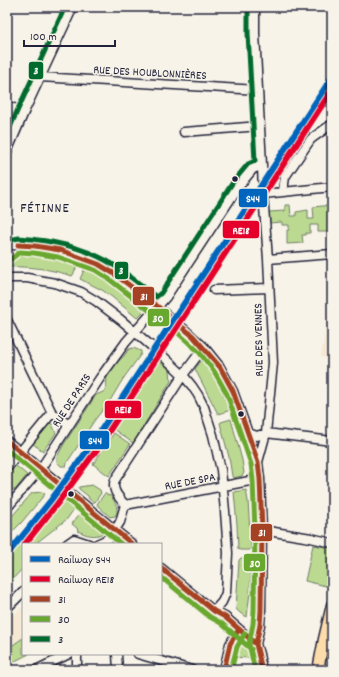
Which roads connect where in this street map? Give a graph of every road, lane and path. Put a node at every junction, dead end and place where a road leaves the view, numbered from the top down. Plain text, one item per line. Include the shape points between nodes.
1 (73, 7) edge
2 (255, 7) edge
3 (40, 77) junction
4 (258, 90) junction
5 (7, 107) edge
6 (25, 110) junction
7 (332, 124) edge
8 (260, 126) junction
9 (184, 132) dead end
10 (7, 152) edge
11 (262, 165) junction
12 (332, 187) edge
13 (283, 191) junction
14 (263, 194) junction
15 (7, 245) edge
16 (332, 254) edge
17 (268, 259) junction
18 (7, 278) edge
19 (269, 288) junction
20 (214, 290) dead end
21 (157, 306) junction
22 (7, 320) edge
23 (134, 331) junction
24 (204, 347) junction
25 (183, 375) junction
26 (52, 413) junction
27 (69, 425) junction
28 (248, 433) junction
29 (266, 433) junction
30 (7, 441) edge
31 (332, 441) edge
32 (20, 451) junction
33 (258, 462) junction
34 (7, 468) edge
35 (41, 468) junction
36 (260, 479) junction
37 (222, 487) junction
38 (8, 504) edge
39 (124, 505) junction
40 (115, 530) junction
41 (262, 530) junction
42 (69, 542) edge
43 (87, 543) edge
44 (100, 543) edge
45 (131, 543) edge
46 (332, 543) edge
47 (162, 569) edge
48 (22, 593) edge
49 (332, 605) edge
50 (7, 608) edge
51 (214, 611) junction
52 (239, 629) junction
53 (256, 644) junction
54 (67, 655) edge
55 (77, 655) edge
56 (117, 655) edge
57 (141, 655) edge
58 (317, 668) edge
59 (263, 669) edge
60 (36, 670) edge
61 (78, 670) edge
62 (118, 670) edge
63 (192, 670) edge
64 (224, 670) edge

1 - 3 street
2 - 4 street, RUE DES VENNES
3 - 4 street, RUE DES HOUBLONNIÈRES
3 - 6 street
4 - 8 street, RUE DES VENNES
5 - 6 street
6 - 10 street
7 - 13 street via 311,139 285,177
8 - 9 street
8 - 11 street, RUE DES VENNES
11 - 14 street, RUE DES VENNES
11 - 21 street, RUE DE PARIS via 253,169 239,186 166,297
12 - 13 street
13 - 14 street
14 - 17 street, RUE DES VENNES
15 - 21 street via 51,248 98,264
16 - 17 street
17 - 19 street, RUE DES VENNES
18 - 23 street via 27,278 55,283 81,292
19 - 20 street
19 - 29 street, RUE DES VENNES via 273,363
21 - 23 street, RUE DE PARIS
21 - 24 street
22 - 26 street
23 - 25 street
23 - 27 street, RUE DE PARIS
24 - 25 street
24 - 28 street via 220,367 233,391
25 - 37 street via 204,407 215,442
25 - 39 street via 115,480 114,490
26 - 27 street
26 - 32 street
27 - 35 street, RUE DE PARIS
28 - 29 street via 257,436
28 - 33 street
29 - 31 street
29 - 33 street, RUE DES VENNES
30 - 32 street
32 - 34 street
32 - 35 street
33 - 36 street, RUE DES VENNES
35 - 38 street, RUE DE PARIS
35 - 40 street
36 - 37 street, RUE DE SPA
36 - 41 street, RUE DES VENNES
37 - 39 street, RUE DE SPA
37 - 51 street via 228,554 226,593
39 - 40 street
40 - 44 street via 110,538
40 - 45 street
41 - 46 street
41 - 53 street, RUE DES VENNES via 261,611
42 - 43 street via 74,539
47 - 51 street
48 - 50 street
49 - 58 main road
51 - 52 street
52 - 53 street
52 - 64 street via 230,644
53 - 59 street, RUE DES VENNES
54 - 60 street
55 - 61 street
56 - 62 street
57 - 63 street

